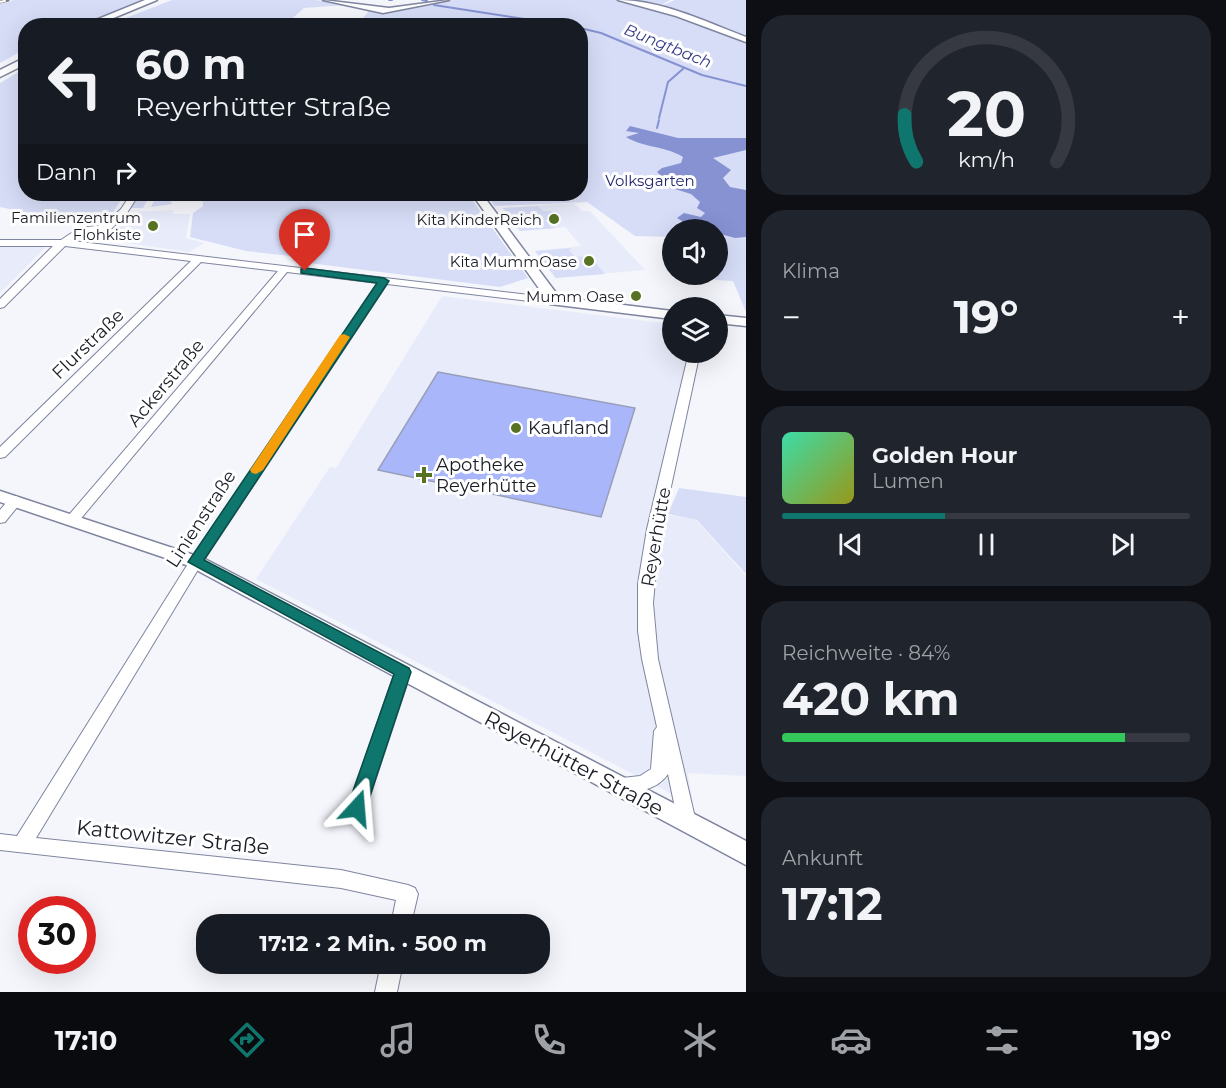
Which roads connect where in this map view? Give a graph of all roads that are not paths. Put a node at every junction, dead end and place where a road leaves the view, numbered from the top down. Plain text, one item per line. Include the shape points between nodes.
1 (153, 0) edge
2 (164, 0) edge
3 (327, 0) edge
4 (445, 0) edge
5 (622, 0) edge
6 (106, 18) edge
7 (118, 18) edge
8 (746, 40) edge
9 (18, 57) edge
10 (18, 64) edge
11 (0, 67) edge
12 (0, 74) edge
13 (130, 201) edge
14 (482, 201) edge
15 (0, 243) edge
16 (64, 243) junction
17 (200, 258) junction
18 (285, 269) junction
19 (384, 281) junction
20 (555, 301) junction
21 (0, 305) edge
22 (662, 314) edge
23 (728, 320) edge
24 (746, 322) edge
25 (692, 363) edge
26 (0, 454) edge
27 (8, 498) edge
28 (0, 519) edge
29 (73, 519) junction
30 (195, 562) junction
31 (403, 672) junction
32 (663, 723) junction
33 (611, 783) junction
34 (357, 808) dead end
35 (687, 822) junction
36 (0, 842) edge
37 (22, 844) junction
38 (746, 854) edge
39 (403, 914) edge
40 (390, 974) edge
41 (386, 992) edge

1 - 6 main road
2 - 7 main road
3 - 4 street via 378,12
5 - 8 street via 679,14
9 - 11 main road
10 - 12 main road
13 - 16 street via 107,228 82,230
14 - 20 street
15 - 16 street
16 - 17 street
16 - 21 street
17 - 18 street
17 - 26 street, Flurstraße
18 - 19 street
18 - 29 street, Ackerstraße
19 - 20 street
19 - 30 street, Linienstraße
20 - 22 street
23 - 24 street
25 - 32 street, Reyerhütte via 655,523 645,597 649,649
27 - 28 street
27 - 29 street, Reyerhütter Straße
29 - 30 street, Reyerhütter Straße
30 - 31 street, Reyerhütter Straße
30 - 37 street, Linienstraße
31 - 33 street, Reyerhütter Straße
31 - 34 street
32 - 33 street, Reyerhütte via 660,772 649,782 634,786
32 - 35 street, Reyerhütte via 673,751
33 - 35 street, Reyerhütter Straße
35 - 38 street, Reyerhütter Straße
36 - 37 street, Kattowitzer Straße
37 - 39 street, Kattowitzer Straße via 341,879 408,894
40 - 41 street

